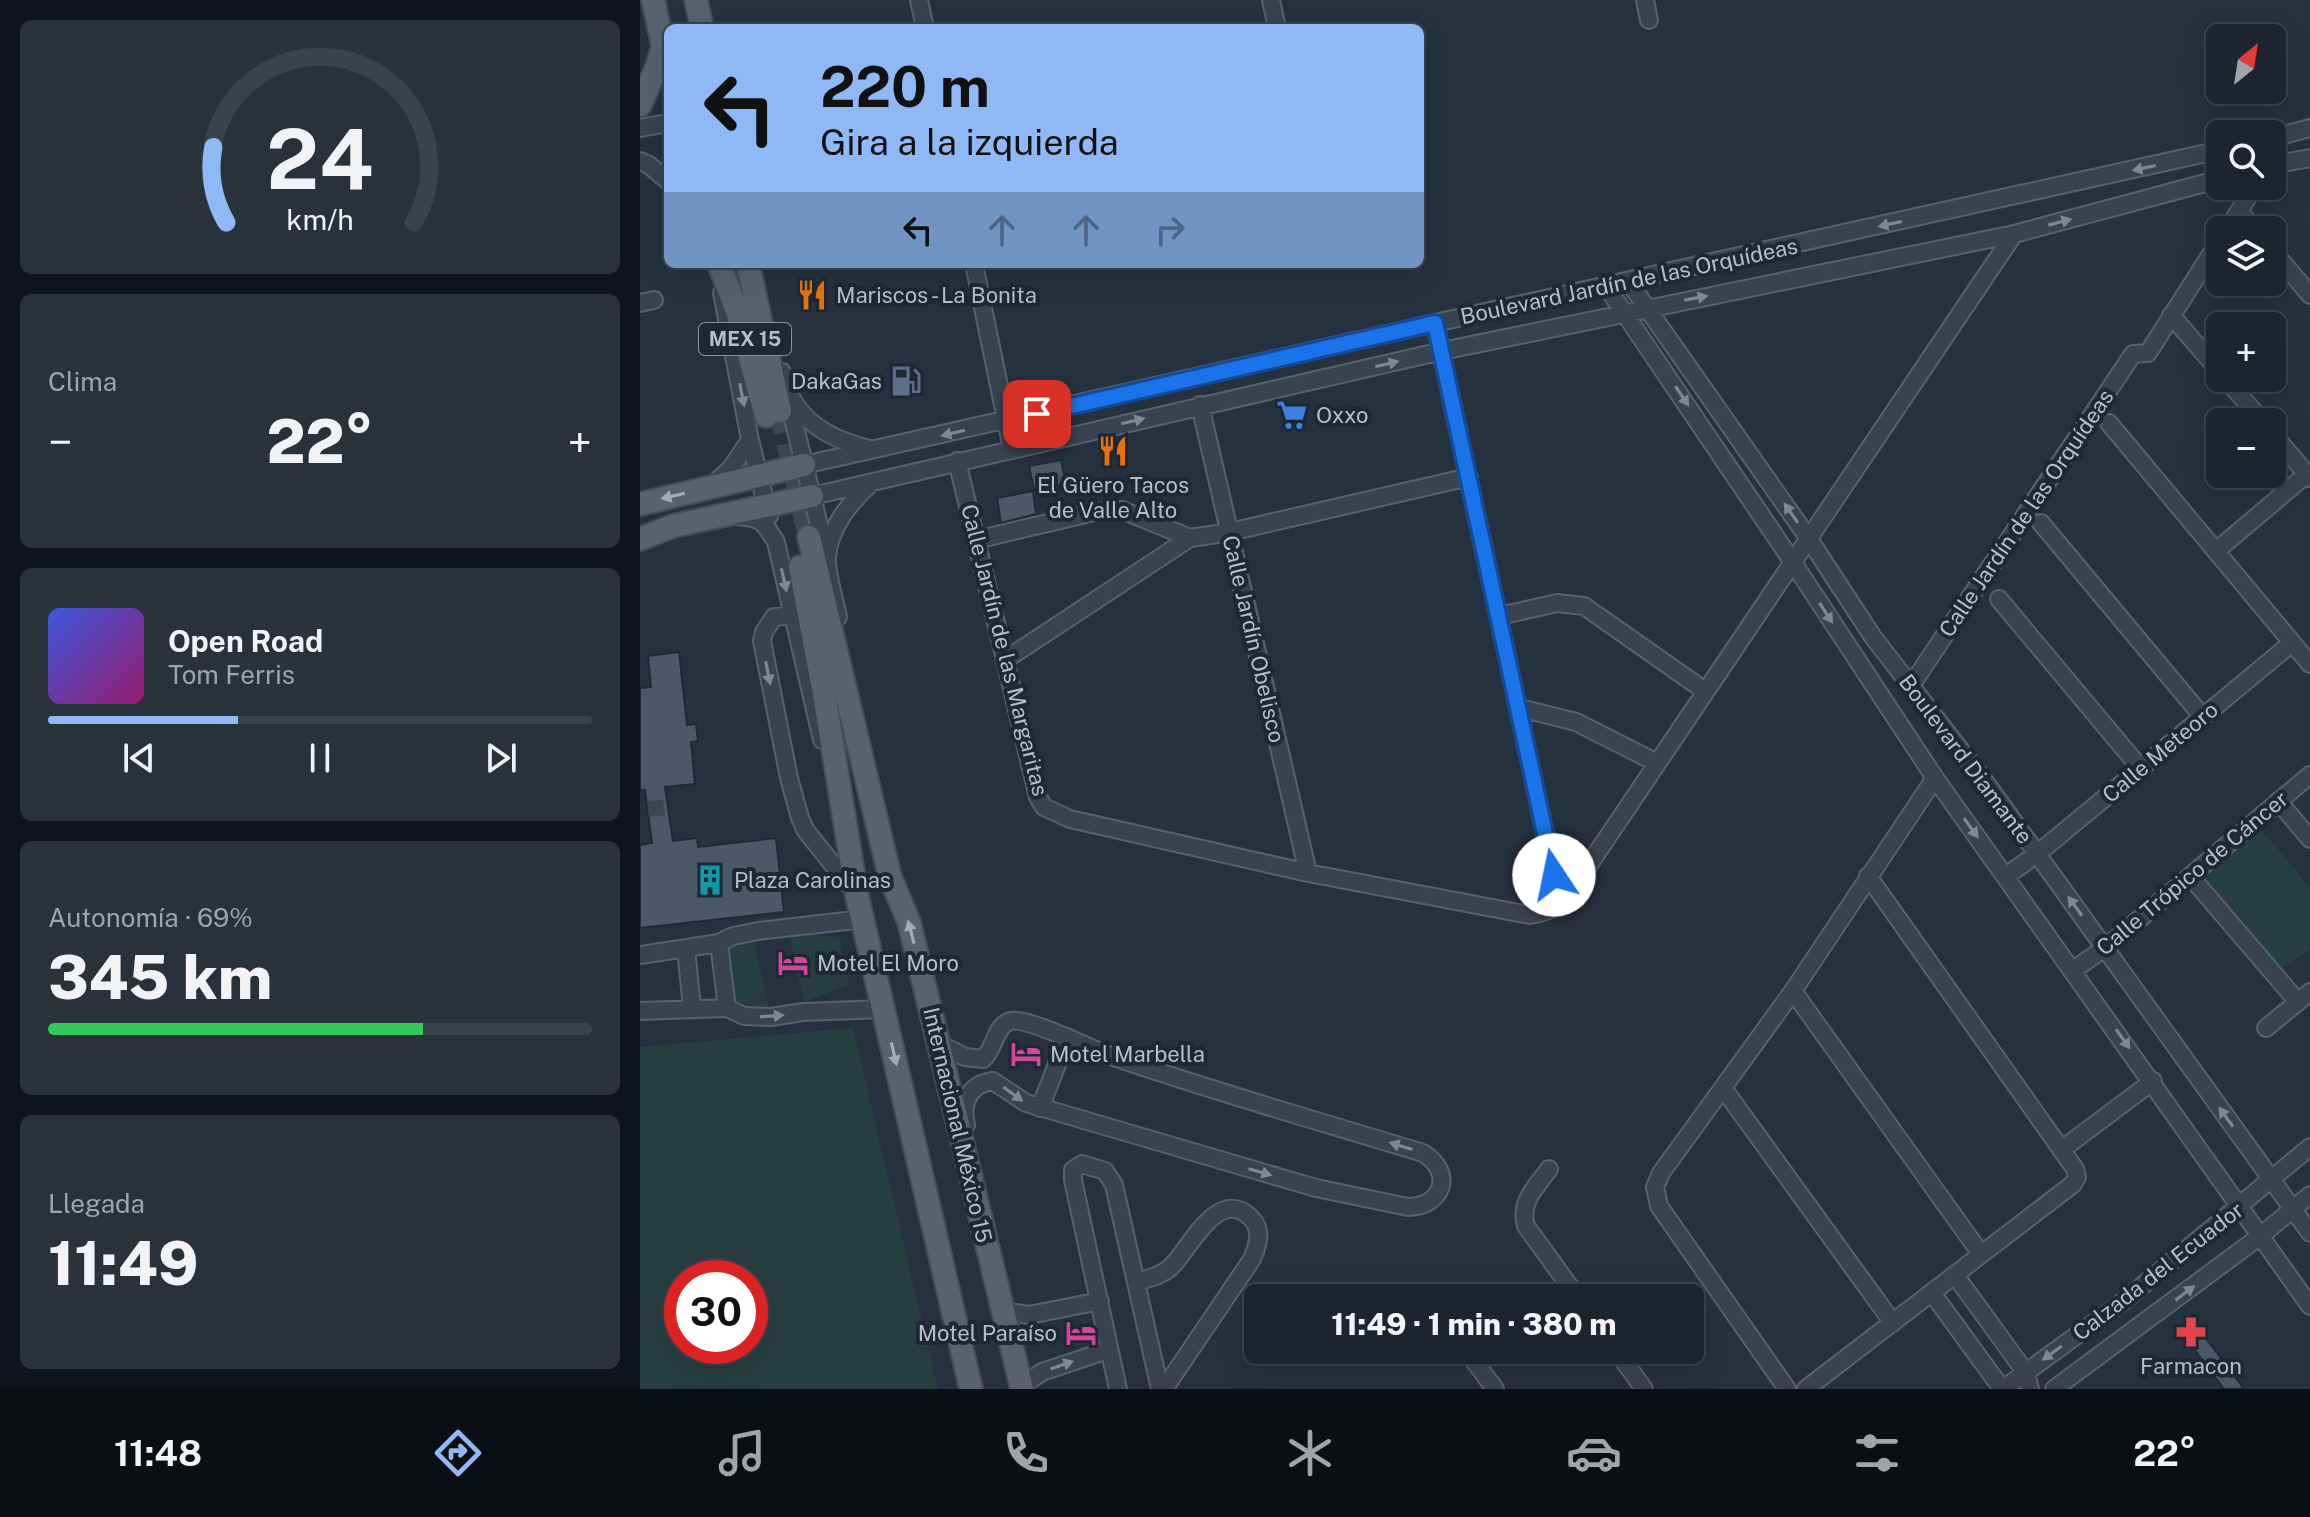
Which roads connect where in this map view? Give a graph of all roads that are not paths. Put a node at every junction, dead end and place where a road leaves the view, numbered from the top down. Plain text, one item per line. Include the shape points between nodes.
1 (653, 0) edge
2 (696, 0) edge
3 (919, 0) edge
4 (1271, 0) edge
5 (1645, 0) edge
6 (1649, 20) dead end
7 (701, 24) edge
8 (924, 24) edge
9 (1276, 24) edge
10 (664, 48) edge
11 (664, 59) edge
12 (640, 105) edge
13 (664, 124) edge
14 (640, 128) edge
15 (2310, 128) edge
16 (2286, 134) edge
17 (2206, 153) edge
18 (2310, 158) edge
19 (640, 161) edge
20 (2286, 162) edge
21 (664, 178) edge
22 (2206, 183) edge
23 (2246, 200) edge
24 (2239, 211) junction
25 (2236, 216) edge
26 (2243, 216) edge
27 (2014, 234) junction
28 (2206, 261) edge
29 (2286, 267) edge
30 (719, 268) edge
31 (720, 268) edge
32 (749, 268) edge
33 (756, 268) edge
34 (975, 268) edge
35 (1628, 281) junction
36 (1606, 286) junction
37 (2310, 295) edge
38 (1648, 308) junction
39 (1625, 312) junction
40 (2171, 315) junction
41 (1435, 323) junction
42 (1442, 351) junction
43 (2206, 356) edge
44 (785, 388) junction
45 (2237, 392) edge
46 (1200, 405) junction
47 (2251, 408) edge
48 (1006, 421) junction
49 (2109, 423) dead end
50 (750, 440) junction
51 (1012, 449) junction
52 (875, 450) junction
53 (2286, 450) edge
54 (957, 461) junction
55 (804, 465) junction
56 (2308, 476) edge
57 (758, 477) junction
58 (1469, 477) junction
59 (875, 480) junction
60 (710, 488) junction
61 (812, 496) junction
62 (640, 504) edge
63 (767, 507) junction
64 (721, 516) junction
65 (2041, 523) dead end
66 (1230, 532) junction
67 (1190, 538) junction
68 (640, 539) edge
69 (793, 539) junction
70 (1809, 539) junction
71 (976, 540) junction
72 (2216, 551) junction
73 (827, 559) junction
74 (1792, 561) junction
75 (1999, 599) dead end
76 (792, 615) junction
77 (1499, 616) junction
78 (2292, 643) junction
79 (1005, 660) junction
80 (2310, 664) edge
81 (1912, 684) junction
82 (1705, 691) junction
83 (1520, 708) junction
84 (2202, 716) junction
85 (1657, 763) junction
86 (2141, 769) junction
87 (2310, 775) edge
88 (1935, 778) junction
89 (2278, 801) junction
90 (2310, 839) edge
91 (2037, 854) junction
92 (887, 866) junction
93 (1308, 873) junction
94 (1868, 876) junction
95 (2006, 876) junction
96 (2190, 876) junction
97 (857, 896) junction
98 (1560, 903) junction
99 (863, 919) junction
100 (719, 943) junction
101 (2105, 948) junction
102 (686, 949) junction
103 (640, 955) edge
104 (2073, 970) junction
105 (1793, 991) junction
106 (2304, 997) edge
107 (692, 1008) junction
108 (727, 1008) junction
109 (883, 1009) junction
110 (640, 1011) edge
111 (2266, 1028) dead end
112 (1067, 1039) junction
113 (939, 1044) junction
114 (2153, 1081) junction
115 (1723, 1088) junction
116 (1040, 1108) junction
117 (2310, 1147) edge
118 (2061, 1150) junction
119 (1549, 1169) dead end
120 (970, 1174) junction
121 (2272, 1180) junction
122 (2310, 1195) edge
123 (2240, 1207) junction
124 (2293, 1209) junction
125 (2310, 1233) edge
126 (2259, 1237) junction
127 (1981, 1254) junction
128 (1955, 1275) junction
129 (1136, 1282) junction
130 (1568, 1284) edge
131 (1932, 1293) junction
132 (1100, 1301) junction
133 (2124, 1301) junction
134 (2310, 1306) edge
135 (1003, 1311) junction
136 (1893, 1323) junction
137 (2140, 1326) junction
138 (1108, 1350) junction
139 (1476, 1364) edge
140 (1626, 1364) edge
141 (2028, 1381) edge
142 (971, 1389) edge
143 (1023, 1389) edge
144 (1118, 1389) edge
145 (1162, 1389) edge
146 (1495, 1389) edge
147 (1644, 1389) edge
148 (1787, 1389) edge
149 (1806, 1389) edge
150 (2003, 1389) edge
151 (2054, 1389) edge

1 - 10 main road
2 - 7 main road
3 - 8 street
4 - 9 street
5 - 6 street
11 - 12 main road
13 - 14 street
15 - 16 street
17 -> 35 street, Boulevard Jardín de las Orquídeas
18 - 20 street
19 - 21 street
27 -> 22 street, Boulevard Jardín de las Orquídeas
23 - 24 street
24 - 25 street
24 - 26 street
38 -> 27 street, Boulevard Jardín de las Orquídeas
27 - 70 street
28 - 40 street
29 - 37 street
30 -> 50 street
31 - 32 main road, MEX 15 via 773,413
33 - 44 street
34 - 48 street
35 - 36 street, Boulevard Jardín de las Orquídeas
35 - 38 street, Boulevard Diamante
36 - 39 street, Boulevard Diamante
36 - 41 street, Boulevard Jardín de las Orquídeas
38 - 39 street, Boulevard Jardín de las Orquídeas
70 -> 38 street, Boulevard Diamante
39 - 42 street, Boulevard Jardín de las Orquídeas
39 -> 74 street, Boulevard Diamante
40 - 43 street
40 - 81 street, Calle Jardín de las Orquídeas via 2148,353 2133,354
41 - 42 street
41 - 48 street, Boulevard Jardín de las Orquídeas
46 -> 42 street, Boulevard Jardín de las Orquídeas
42 - 58 street
44 - 52 street via 797,409 824,432
44 - 55 street
45 - 47 street
51 -> 46 street, Boulevard Jardín de las Orquídeas
46 - 66 street, Calle Jardín Obelisco
48 - 51 street
48 -> 52 street, Boulevard Jardín de las Orquídeas
49 - 72 street
50 - 57 street
50 - 60 street
51 - 54 street, Boulevard Jardín de las Orquídeas
52 - 55 street, Boulevard Jardín de las Orquídeas
53 - 56 street
54 - 59 street, Boulevard Jardín de las Orquídeas
54 - 71 street, Calle Jardín de las Margaritas
55 - 57 main road
55 - 61 street
56 - 72 street
57 - 60 main road
57 - 63 street
58 - 66 street
58 - 77 street
59 - 61 street, Boulevard Jardín de las Orquídeas
59 - 73 street via 847,510
60 -> 62 main road
61 - 63 main road
61 - 73 street
63 - 64 main road
63 - 69 street
64 - 68 main road
64 - 69 street via 752,517
65 - 84 street
66 - 67 street
66 - 93 street, Calle Jardín Obelisco
67 - 71 street via 1122,510
67 - 79 street
69 -> 76 street
69 - 92 main road, Internacional México 15
69 - 97 main road
70 - 74 street
70 - 81 street, Boulevard Diamante via 1873,637
71 - 79 street, Calle Jardín de las Margaritas
72 - 78 street
73 - 92 street
74 - 82 street
74 -> 88 street, Boulevard Diamante
75 - 86 street
76 - 97 street
76 -> 97 street via 774,617 762,641 791,788 806,831
77 - 82 street via 1557,603 1584,606
77 - 83 street
78 - 80 street
78 - 84 street, Calle Meteoro
79 - 93 street, Calle Jardín de las Margaritas via 1044,807 1070,819
81 - 91 street, Boulevard Diamante
82 - 85 street
83 - 85 street via 1576,722
83 - 98 street
84 - 86 street, Calle Meteoro
85 - 98 street
86 - 91 street, Calle Meteoro
87 - 89 street, Calle Trópico de Cáncer
88 - 94 street
88 -> 95 street, Boulevard Diamante
89 - 90 street
89 - 96 street, Calle Trópico de Cáncer
91 - 95 street, Calle Meteoro
101 -> 91 street, Boulevard Diamante
113 -> 92 main road, Internacional México 15 via 909,922
93 - 98 street via 1529,915 1551,911
94 - 105 street
94 - 118 street
95 - 104 street, Boulevard Diamante
96 - 101 street, Calle Trópico de Cáncer
96 - 106 street
97 - 99 main road
99 - 100 street via 758,931
99 - 109 main road
100 - 102 street
100 - 108 street
101 - 104 street, Calle Trópico de Cáncer
121 -> 101 street, Boulevard Diamante
102 - 103 street
102 - 107 street
104 -> 114 street, Boulevard Diamante
105 - 115 street
105 - 127 street
106 - 111 street
107 - 108 street
107 - 110 street
108 -> 109 street via 744,1016 771,1017
109 -> 142 main road
112 - 113 street via 1011,1021 983,1059
112 - 116 street
116 -> 112 street via 1316,1188 1408,1207 1430,1203 1438,1193 1441,1171 1423,1153
113 - 120 main road, Internacional México 15
114 - 118 street
114 - 123 street, Boulevard Diamante
115 - 136 street
115 - 148 street via 1661,1173 1656,1198
120 -> 116 street via 963,1111 975,1088 993,1081
117 - 121 street, Calzada del Ecuador
118 - 127 street via 2075,1169 2073,1184
119 - 130 street via 1527,1199 1523,1216
120 - 135 main road, Internacional México 15
121 - 123 street, Calzada del Ecuador
121 - 124 street, Boulevard Diamante
122 - 124 street, Calzada del Ecuador
123 - 126 street, Boulevard Diamante
123 - 133 street, Calzada del Ecuador
124 - 125 street, Boulevard Diamante
124 - 126 street, Calzada del Ecuador
126 - 134 street, Boulevard Diamante
137 -> 126 street, Calzada del Ecuador
127 - 128 street
128 - 131 street
128 - 141 street
129 - 132 street via 1110,1176 1098,1167 1076,1166 1073,1180
129 - 145 street
129 - 145 street via 1165,1272 1200,1228 1223,1210 1247,1214 1255,1222 1259,1234 1252,1259
131 - 136 street
131 - 150 street
132 - 135 street via 1029,1315
132 - 138 street
133 - 137 street
133 -> 141 street, Calzada del Ecuador
135 - 143 main road, Internacional México 15
136 - 149 street
137 - 151 street, Calzada del Ecuador
143 -> 138 street via 1042,1372
138 - 144 street
139 - 146 street
140 - 147 street
141 - 150 street, Calzada del Ecuador

